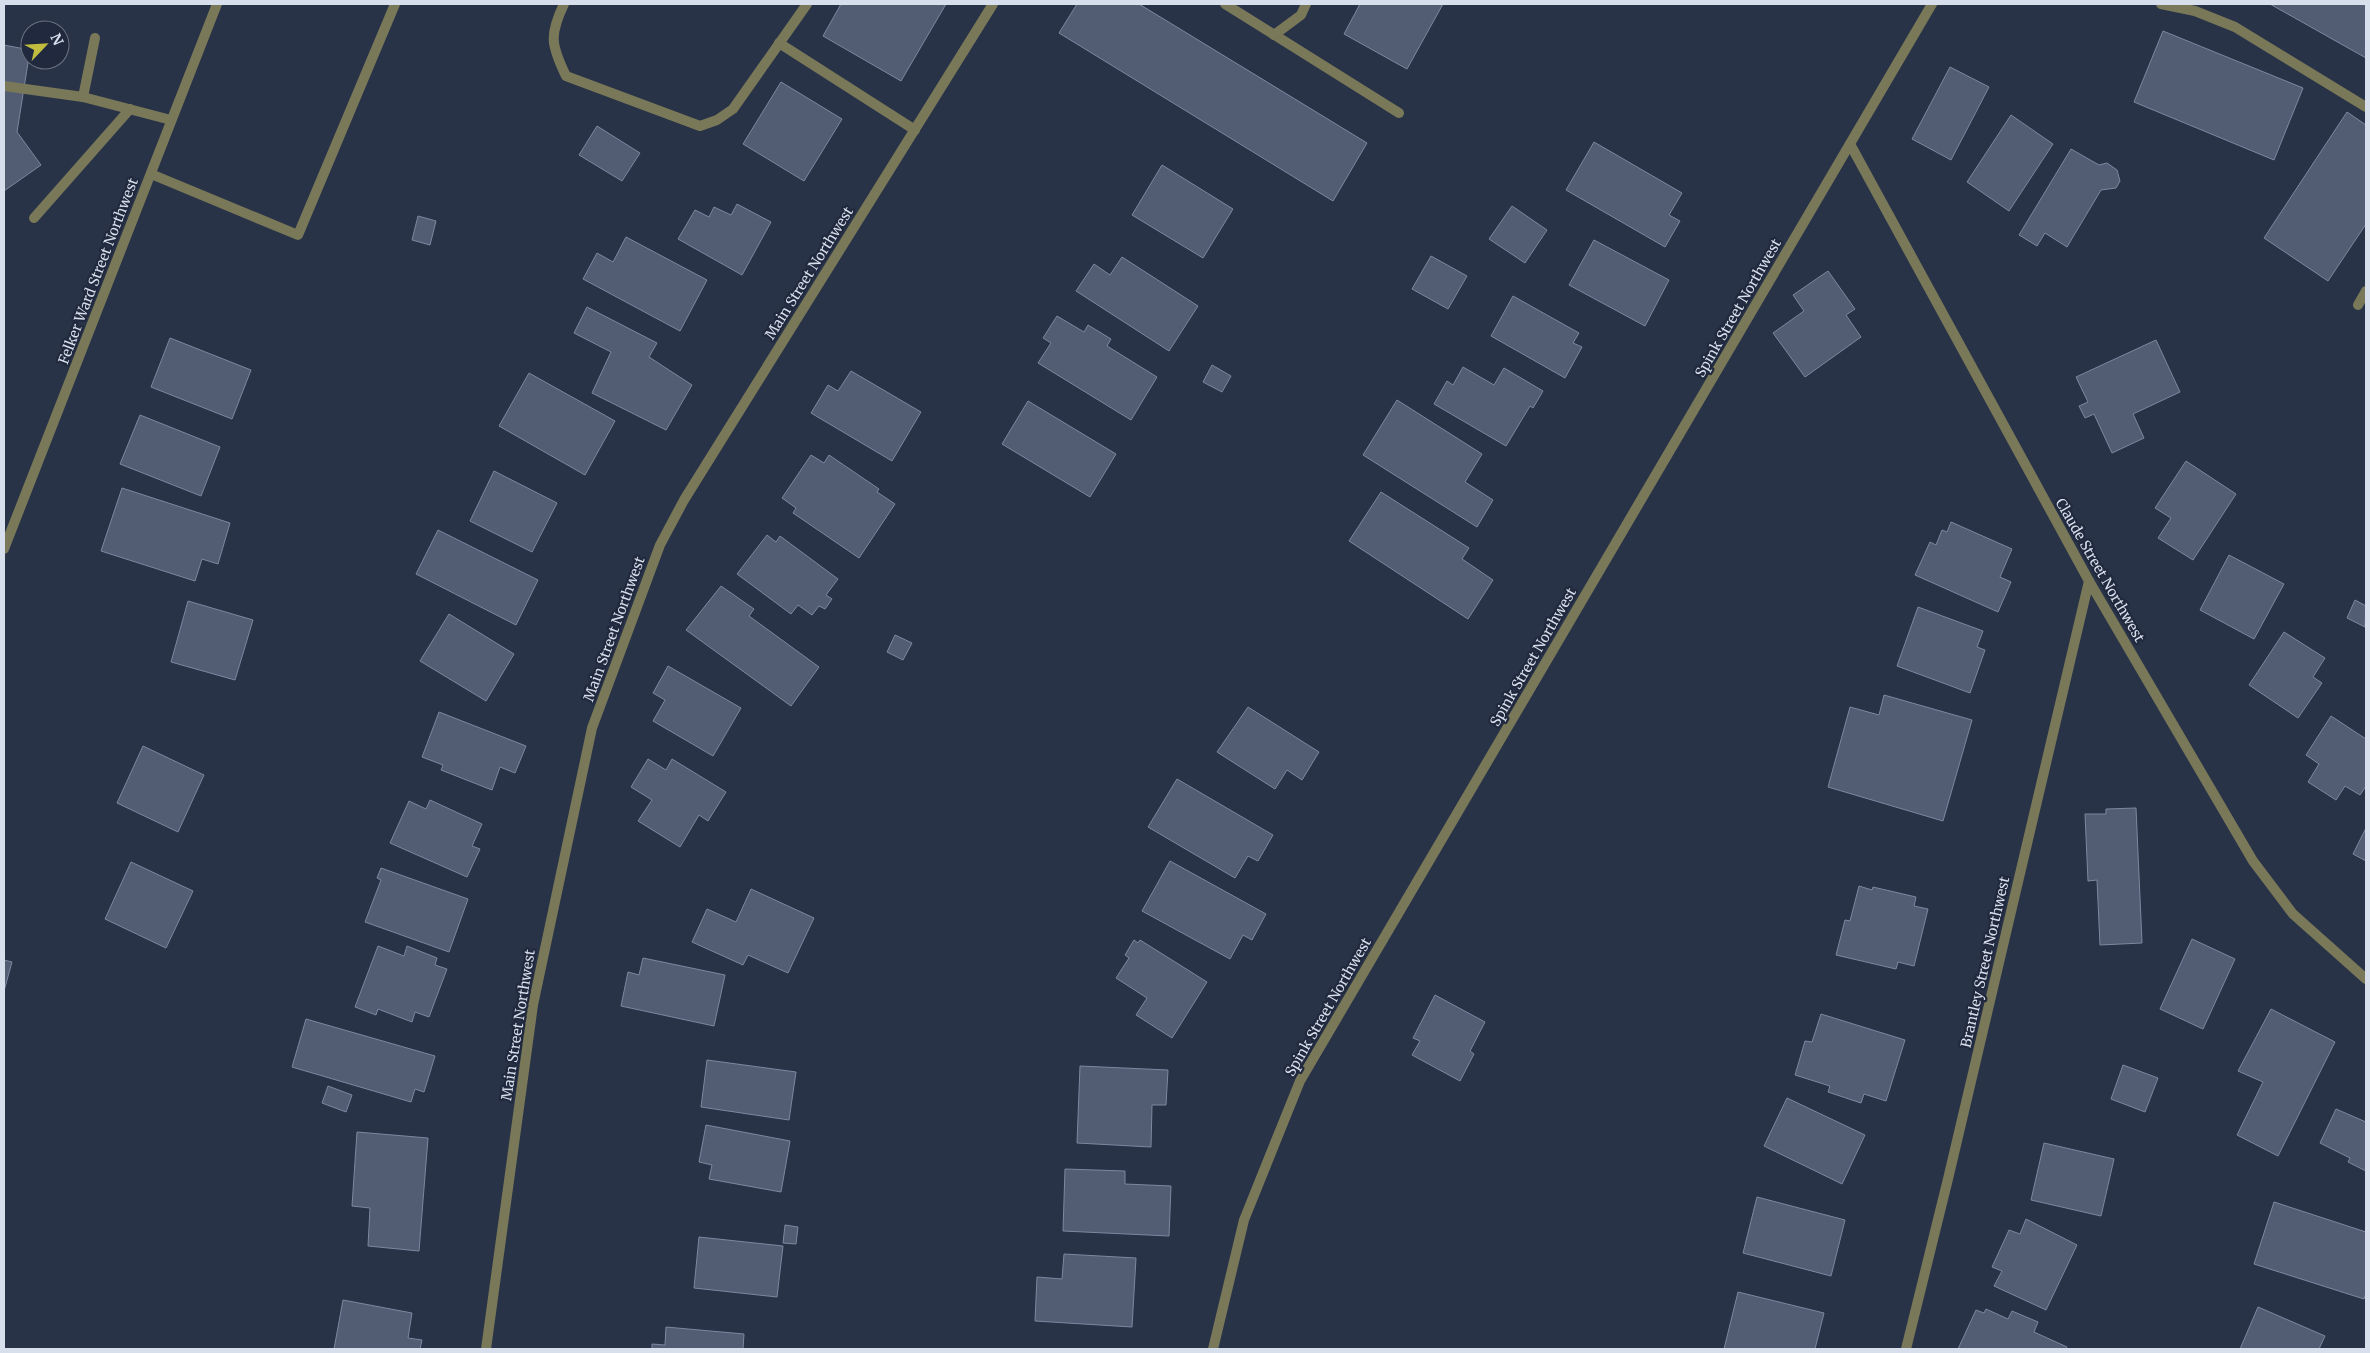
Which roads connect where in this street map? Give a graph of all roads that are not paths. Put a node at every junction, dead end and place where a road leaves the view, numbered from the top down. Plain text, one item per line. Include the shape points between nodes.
1 (217, 4) edge
2 (394, 4) edge
3 (564, 4) edge
4 (807, 4) edge
5 (993, 4) edge
6 (1225, 4) edge
7 (1306, 4) edge
8 (1932, 4) edge
9 (2161, 4) edge
10 (1274, 35) junction
11 (95, 38) dead end
12 (779, 43) junction
13 (4, 86) edge
14 (83, 96) junction
15 (2366, 107) edge
16 (130, 109) junction
17 (1399, 113) dead end
18 (171, 120) junction
19 (914, 130) junction
20 (1850, 144) junction
21 (151, 174) junction
22 (34, 218) dead end
23 (2366, 291) edge
24 (2358, 305) dead end
25 (4, 549) edge
26 (2089, 581) junction
27 (2366, 979) edge
28 (486, 1349) edge
29 (1213, 1349) edge
30 (1906, 1349) edge

1 - 18 street, Felker Ward Street Northwest
2 - 21 street via 298,235
3 - 12 street via 555,23 552,42 566,76 700,126 733,110
4 - 12 street
5 - 19 street, Main Street Northwest
6 - 10 street
7 - 10 street via 1302,16
8 - 20 street, Spink Street Northwest
9 - 15 street via 2195,11 2234,27
10 - 17 street
11 - 14 street
12 - 19 street
13 - 14 street
14 - 16 street
16 - 18 street
16 - 22 street
18 - 21 street, Felker Ward Street Northwest
19 - 28 street, Main Street Northwest via 684,500 660,545 592,728 533,1005
20 - 26 street, Claude Street Northwest
20 - 29 street, Spink Street Northwest via 1300,1081 1244,1220
21 - 25 street, Felker Ward Street Northwest
23 - 24 street
26 - 27 street, Claude Street Northwest via 2253,861 2293,914
26 - 30 street, Brantley Street Northwest

